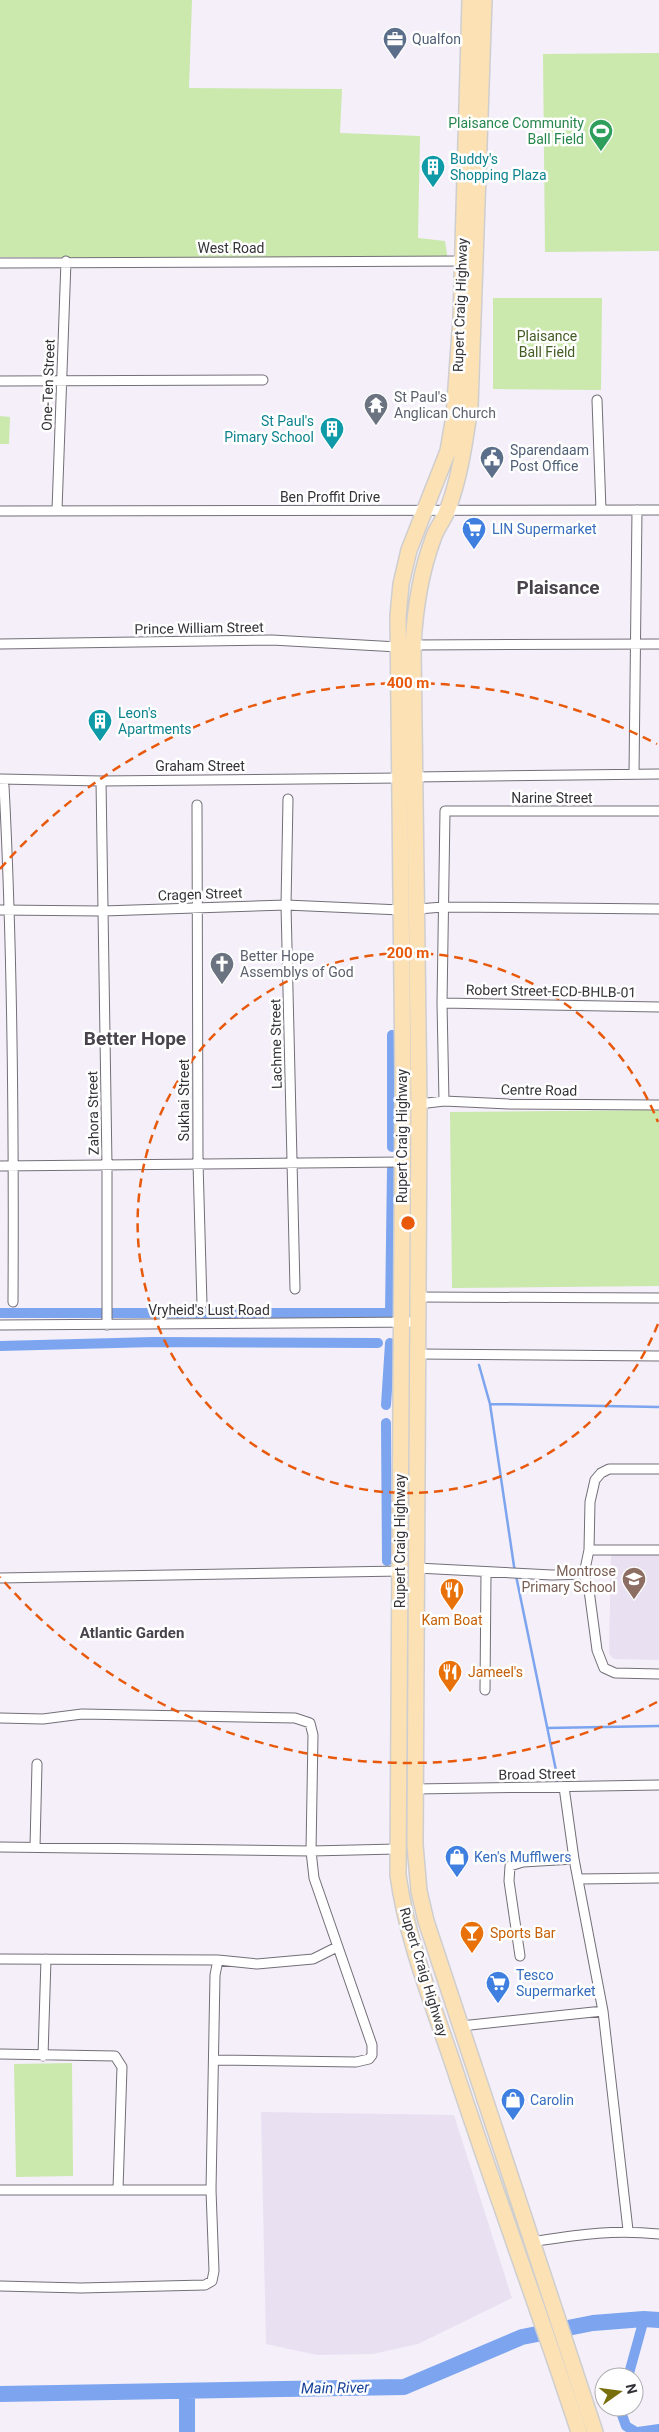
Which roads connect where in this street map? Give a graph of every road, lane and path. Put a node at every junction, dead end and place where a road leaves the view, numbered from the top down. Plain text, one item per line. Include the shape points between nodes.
1 (470, 0) edge
2 (484, 0) edge
3 (66, 261) junction
4 (462, 261) junction
5 (0, 263) edge
6 (263, 380) dead end
7 (0, 381) edge
8 (62, 382) junction
9 (597, 400) dead end
10 (57, 510) junction
11 (425, 510) junction
12 (601, 510) junction
13 (637, 510) junction
14 (659, 510) edge
15 (0, 511) edge
16 (447, 511) junction
17 (0, 644) edge
18 (636, 644) junction
19 (659, 644) edge
20 (406, 646) junction
21 (634, 774) junction
22 (659, 774) edge
23 (407, 778) junction
24 (101, 780) junction
25 (2, 782) edge
26 (288, 799) dead end
27 (197, 805) dead end
28 (659, 811) edge
29 (286, 904) junction
30 (443, 907) junction
31 (197, 909) junction
32 (418, 909) junction
33 (659, 909) edge
34 (0, 910) edge
35 (10, 910) junction
36 (401, 910) junction
37 (103, 911) junction
38 (442, 1003) junction
39 (659, 1007) edge
40 (444, 1101) junction
41 (419, 1104) junction
42 (659, 1105) edge
43 (292, 1162) junction
44 (402, 1162) junction
45 (198, 1163) junction
46 (107, 1165) junction
47 (0, 1166) edge
48 (14, 1166) junction
49 (295, 1289) dead end
50 (419, 1298) junction
51 (659, 1298) edge
52 (13, 1302) dead end
53 (202, 1304) dead end
54 (107, 1322) junction
55 (419, 1322) junction
56 (400, 1323) junction
57 (0, 1325) edge
58 (419, 1354) junction
59 (659, 1356) edge
60 (659, 1469) edge
61 (589, 1550) junction
62 (659, 1550) edge
63 (417, 1568) junction
64 (401, 1571) junction
65 (486, 1573) junction
66 (584, 1574) junction
67 (0, 1578) edge
68 (659, 1674) edge
69 (485, 1690) dead end
70 (0, 1718) edge
71 (37, 1764) dead end
72 (659, 1786) edge
73 (564, 1787) junction
74 (415, 1789) junction
75 (0, 1847) edge
76 (35, 1848) junction
77 (398, 1850) junction
78 (311, 1851) junction
79 (574, 1859) junction
80 (659, 1878) edge
81 (578, 1879) junction
82 (337, 1946) junction
83 (520, 1956) dead end
84 (46, 1958) junction
85 (0, 1959) edge
86 (218, 1960) junction
87 (602, 2011) junction
88 (461, 2026) junction
89 (0, 2054) edge
90 (43, 2056) junction
91 (214, 2060) junction
92 (0, 2190) edge
93 (118, 2190) junction
94 (211, 2190) junction
95 (628, 2230) junction
96 (659, 2234) edge
97 (530, 2242) junction
98 (0, 2286) edge
99 (544, 2303) junction
100 (557, 2343) junction
101 (579, 2432) edge
102 (595, 2432) edge

1 - 4 main road, Rupert Craig Highway
2 - 16 main road, Rupert Craig Highway via 470,406 464,449
3 - 4 street, West Road
3 - 5 street, West Road
3 - 8 street, One-Ten Street
4 - 11 main road, Rupert Craig Highway via 454,416 448,451
6 - 8 street
7 - 8 street
8 - 10 street, One-Ten Street
9 - 12 street
10 - 11 street, Ben Proffit Drive
10 - 15 street, Ben Proffit Drive
11 - 16 street, Ben Proffit Drive
11 - 20 main road, Rupert Craig Highway via 408,550 401,584
12 - 13 street, Ben Proffit Drive
12 - 16 street, Ben Proffit Drive
13 - 14 street, Ben Proffit Drive
13 - 18 street
16 - 20 main road, Rupert Craig Highway via 433,537
17 - 20 street, Prince William Street via 272,640
18 - 19 street, Prince William Street
18 - 20 street, Prince William Street
18 - 21 street
20 - 23 main road, Rupert Craig Highway
21 - 22 street, Graham Street
21 - 23 street, Graham Street
23 - 24 street, Graham Street
23 - 32 main road, Rupert Craig Highway
23 - 36 main road, Rupert Craig Highway
24 - 25 street, Graham Street
24 - 37 street, Zahora Street
25 - 35 street
26 - 29 street, Lachme Street
27 - 31 street, Sukhai Street
28 - 30 street, Narine Street via 445,811
29 - 31 street, Cragen Street
29 - 36 street, Cragen Street
29 - 43 street, Lachme Street
30 - 32 street
30 - 33 street
30 - 38 street
31 - 37 street, Cragen Street
31 - 45 street, Sukhai Street
32 - 41 main road, Rupert Craig Highway
34 - 35 street, Cragen Street
35 - 37 street, Cragen Street
35 - 48 street
36 - 44 main road, Rupert Craig Highway
37 - 46 street, Zahora Street
38 - 39 street, Robert Street-ECD-BHLB-01
38 - 40 street
40 - 41 street, Centre Road
40 - 42 street, Centre Road
41 - 50 main road, Rupert Craig Highway
43 - 44 street
43 - 45 street
43 - 49 street, Lachme Street
44 - 56 main road, Rupert Craig Highway
45 - 46 street
45 - 53 street, Sukhai Street
46 - 48 street
46 - 54 street, Zahora Street
47 - 48 street
48 - 52 street
50 - 51 street
50 - 55 main road, Rupert Craig Highway
54 - 56 street, Vryheid's Lust Road
54 - 57 street, Vryheid's Lust Road
55 - 56 street, Vryheid's Lust Road
55 - 58 main road, Rupert Craig Highway
56 - 64 main road, Rupert Craig Highway
58 - 59 street
58 - 63 main road, Rupert Craig Highway
60 - 61 street via 610,1469 601,1473 595,1480 590,1502
61 - 62 street
61 - 66 street
63 - 65 street
63 - 74 main road, Rupert Craig Highway
64 - 67 street
64 - 77 main road, Rupert Craig Highway
65 - 66 street
65 - 69 street
66 - 68 street via 597,1650 604,1668 610,1672
70 - 78 street via 43,1719 82,1714 295,1718 310,1723 313,1735
71 - 76 street
72 - 73 street, Broad Street
73 - 74 street, Broad Street
73 - 79 street
74 - 88 main road, Rupert Craig Highway via 419,1891
75 - 76 street
76 - 78 street
77 - 78 street
77 - 99 main road, Rupert Craig Highway via 401,1898 408,1929 494,2186
78 - 82 street via 314,1878
79 - 81 street
79 - 83 street via 523,1862 510,1866 509,1881
80 - 81 street
81 - 87 street
82 - 86 street via 313,1959 296,1962 257,1964
82 - 91 street via 372,2045 368,2059 356,2062
84 - 85 street
84 - 86 street
84 - 90 street
86 - 91 street
87 - 88 street
87 - 95 street
88 - 97 main road, Rupert Craig Highway
89 - 90 street
90 - 93 street via 115,2056 122,2066
91 - 94 street
92 - 93 street
93 - 94 street
94 - 98 street via 214,2271 212,2281 205,2285
95 - 96 street
95 - 97 street
97 - 99 main road, Rupert Craig Highway
99 - 100 main road, Rupert Craig Highway
100 - 101 main road, Rupert Craig Highway
100 - 102 main road, Rupert Craig Highway

